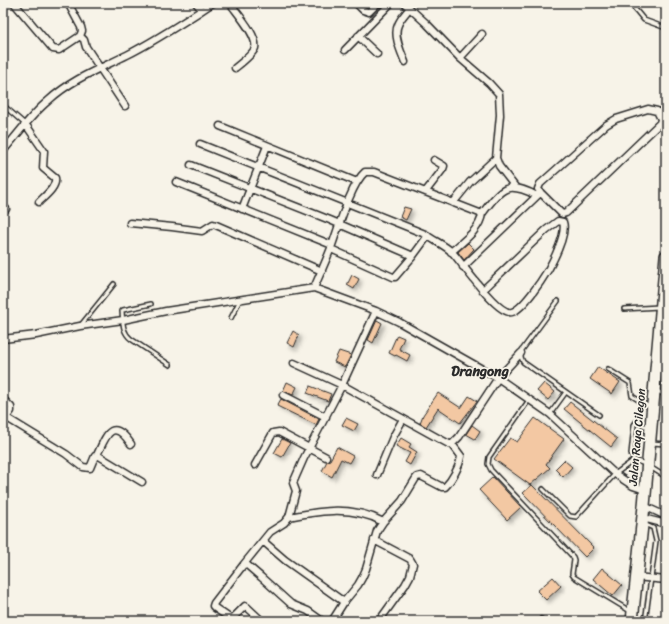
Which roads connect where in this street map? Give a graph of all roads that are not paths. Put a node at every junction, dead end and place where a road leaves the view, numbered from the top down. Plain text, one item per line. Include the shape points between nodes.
1 (14, 3) edge
2 (68, 3) edge
3 (196, 3) edge
4 (213, 3) edge
5 (230, 3) edge
6 (356, 3) edge
7 (378, 3) edge
8 (391, 3) edge
9 (404, 3) edge
10 (630, 3) edge
11 (409, 9) junction
12 (202, 10) junction
13 (666, 28) edge
14 (482, 34) dead end
15 (80, 36) junction
16 (358, 36) junction
17 (345, 50) dead end
18 (377, 54) dead end
19 (460, 58) junction
20 (405, 62) dead end
21 (100, 68) junction
22 (235, 68) dead end
23 (3, 105) edge
24 (125, 106) dead end
25 (663, 115) edge
26 (26, 125) junction
27 (220, 126) dead end
28 (200, 144) dead end
29 (267, 146) junction
30 (3, 151) edge
31 (496, 158) junction
32 (434, 160) dead end
33 (191, 165) dead end
34 (259, 168) junction
35 (176, 182) dead end
36 (357, 182) junction
37 (251, 188) junction
38 (516, 188) junction
39 (426, 192) junction
40 (539, 194) junction
41 (40, 202) dead end
42 (348, 203) junction
43 (453, 203) junction
44 (242, 209) junction
45 (482, 214) junction
46 (563, 214) junction
47 (558, 221) junction
48 (130, 223) dead end
49 (340, 224) junction
50 (427, 235) junction
51 (332, 247) junction
52 (451, 252) junction
53 (413, 256) junction
54 (666, 256) edge
55 (463, 267) junction
56 (322, 271) junction
57 (665, 282) edge
58 (114, 284) dead end
59 (314, 288) junction
60 (483, 290) junction
61 (240, 300) junction
62 (558, 301) dead end
63 (151, 304) dead end
64 (664, 308) edge
65 (624, 309) dead end
66 (376, 311) junction
67 (231, 318) dead end
68 (123, 320) junction
69 (80, 326) junction
70 (3, 339) edge
71 (521, 353) junction
72 (294, 363) dead end
73 (170, 365) dead end
74 (608, 368) dead end
75 (498, 378) junction
76 (342, 385) junction
77 (655, 388) junction
78 (566, 392) junction
79 (283, 395) dead end
80 (666, 395) edge
81 (3, 399) edge
82 (529, 400) junction
83 (653, 409) junction
84 (550, 414) junction
85 (599, 415) dead end
86 (326, 417) junction
87 (403, 419) junction
88 (5, 420) edge
89 (651, 428) junction
90 (131, 444) dead end
91 (452, 444) junction
92 (650, 444) junction
93 (666, 444) edge
94 (309, 448) junction
95 (97, 455) junction
96 (326, 457) dead end
97 (634, 460) junction
98 (256, 465) dead end
99 (648, 465) junction
100 (614, 474) junction
101 (377, 475) dead end
102 (666, 477) edge
103 (142, 482) dead end
104 (543, 489) dead end
105 (645, 490) junction
106 (644, 506) junction
107 (666, 516) edge
108 (289, 517) junction
109 (383, 522) junction
110 (648, 523) junction
111 (666, 524) edge
112 (374, 540) junction
113 (263, 541) junction
114 (244, 564) junction
115 (636, 577) junction
116 (651, 579) junction
117 (666, 580) edge
118 (344, 602) junction
119 (633, 617) edge
120 (541, 619) dead end
121 (231, 620) edge
122 (262, 621) edge
123 (265, 621) edge
124 (270, 621) edge
125 (322, 621) edge
126 (332, 621) edge
127 (379, 621) edge
128 (545, 621) edge
129 (647, 621) edge

1 - 15 street via 53,49 59,50
2 - 15 street via 81,26
3 - 12 street
4 - 12 street
5 - 22 street via 253,36 255,43 254,50
6 - 7 street via 369,12
8 - 16 street
9 - 11 street
10 - 13 lane via 644,20
11 - 19 street
11 - 20 street via 397,25 399,46
12 - 21 street
14 - 19 street
15 - 21 street
16 - 17 street
16 - 18 street
19 - 31 street via 499,94
21 - 24 street
21 - 26 street via 61,90
23 - 26 lane
25 - 40 street via 648,109 616,118 540,184
25 - 46 street via 654,130
26 - 30 street
26 - 41 street via 44,151 43,168 56,180
27 - 29 street
28 - 34 street
29 - 34 street
29 - 36 street
31 - 38 street
31 - 43 street via 470,182
32 - 39 street via 444,166
33 - 37 street
34 - 37 street
34 - 42 street
35 - 44 street
36 - 39 street via 365,172 374,172
36 - 42 street
37 - 44 street
37 - 49 street
38 - 40 street
38 - 45 street via 506,189 498,195
39 - 43 street
40 - 46 street
40 - 55 street
42 - 49 street
42 - 50 street
43 - 45 street
44 - 51 street
45 - 52 street via 476,229
46 - 47 street
47 - 60 street
47 - 60 street via 564,225 560,245 536,288 517,309 506,311
48 - 56 street via 202,231 216,225
49 - 51 street
49 - 53 street
50 - 52 street
50 - 53 street
51 - 53 street via 393,277
51 - 56 street
52 - 55 street
54 - 57 highway, Jalan Raya Cilegon
55 - 60 street
56 - 59 street
57 - 64 highway, Jalan Raya Cilegon
58 - 69 lane
59 - 61 street
59 - 66 street
61 - 67 lane
61 - 68 street
62 - 71 lane
63 - 68 lane via 124,309
64 - 65 lane
64 - 77 highway, Jalan Raya Cilegon
66 - 75 street
66 - 76 street
68 - 69 street
68 - 73 lane via 127,336
69 - 70 street
71 - 75 street
71 - 78 lane via 523,362
72 - 76 street
74 - 83 lane via 630,383 632,396
75 - 82 street
75 - 91 street
76 - 86 street
76 - 87 street
77 - 80 lane
77 - 83 highway, Jalan Raya Cilegon
78 - 84 lane
78 - 85 lane
79 - 86 street
81 - 88 street via 11,407
82 - 84 street
82 - 119 lane via 489,457 488,464 573,557 574,577
83 - 89 highway, Jalan Raya Cilegon
84 - 100 street
86 - 94 street
87 - 91 street
87 - 101 street
88 - 95 street via 84,467 90,468
89 - 92 highway, Jalan Raya Cilegon
89 - 97 lane via 634,423 631,454
90 - 95 street via 122,433 112,430 106,436
91 - 109 street via 461,459 446,486 442,487 417,476 402,501
92 - 93 lane
92 - 99 highway, Jalan Raya Cilegon
94 - 96 street
94 - 98 street via 276,431
94 - 108 street via 293,483 296,491
95 - 103 street
97 - 99 lane
97 - 100 lane
99 - 102 lane
99 - 105 highway, Jalan Raya Cilegon
100 - 104 lane via 576,517 570,516
100 - 105 street
105 - 106 highway, Jalan Raya Cilegon
106 - 107 street
106 - 110 highway, Jalan Raya Cilegon
108 - 109 street via 334,510 368,514
108 - 113 street
109 - 112 street
110 - 111 street
110 - 115 highway, Jalan Raya Cilegon
110 - 116 lane via 655,532 656,541
112 - 118 street via 362,578
112 - 127 street via 410,559 413,564 405,586
113 - 114 street
113 - 118 street
114 - 121 street via 213,606
114 - 125 street via 290,604 308,611
115 - 116 street
115 - 119 highway, Jalan Raya Cilegon
116 - 117 street
116 - 129 lane
118 - 126 street
120 - 128 lane
121 - 122 street via 247,606
123 - 124 street

